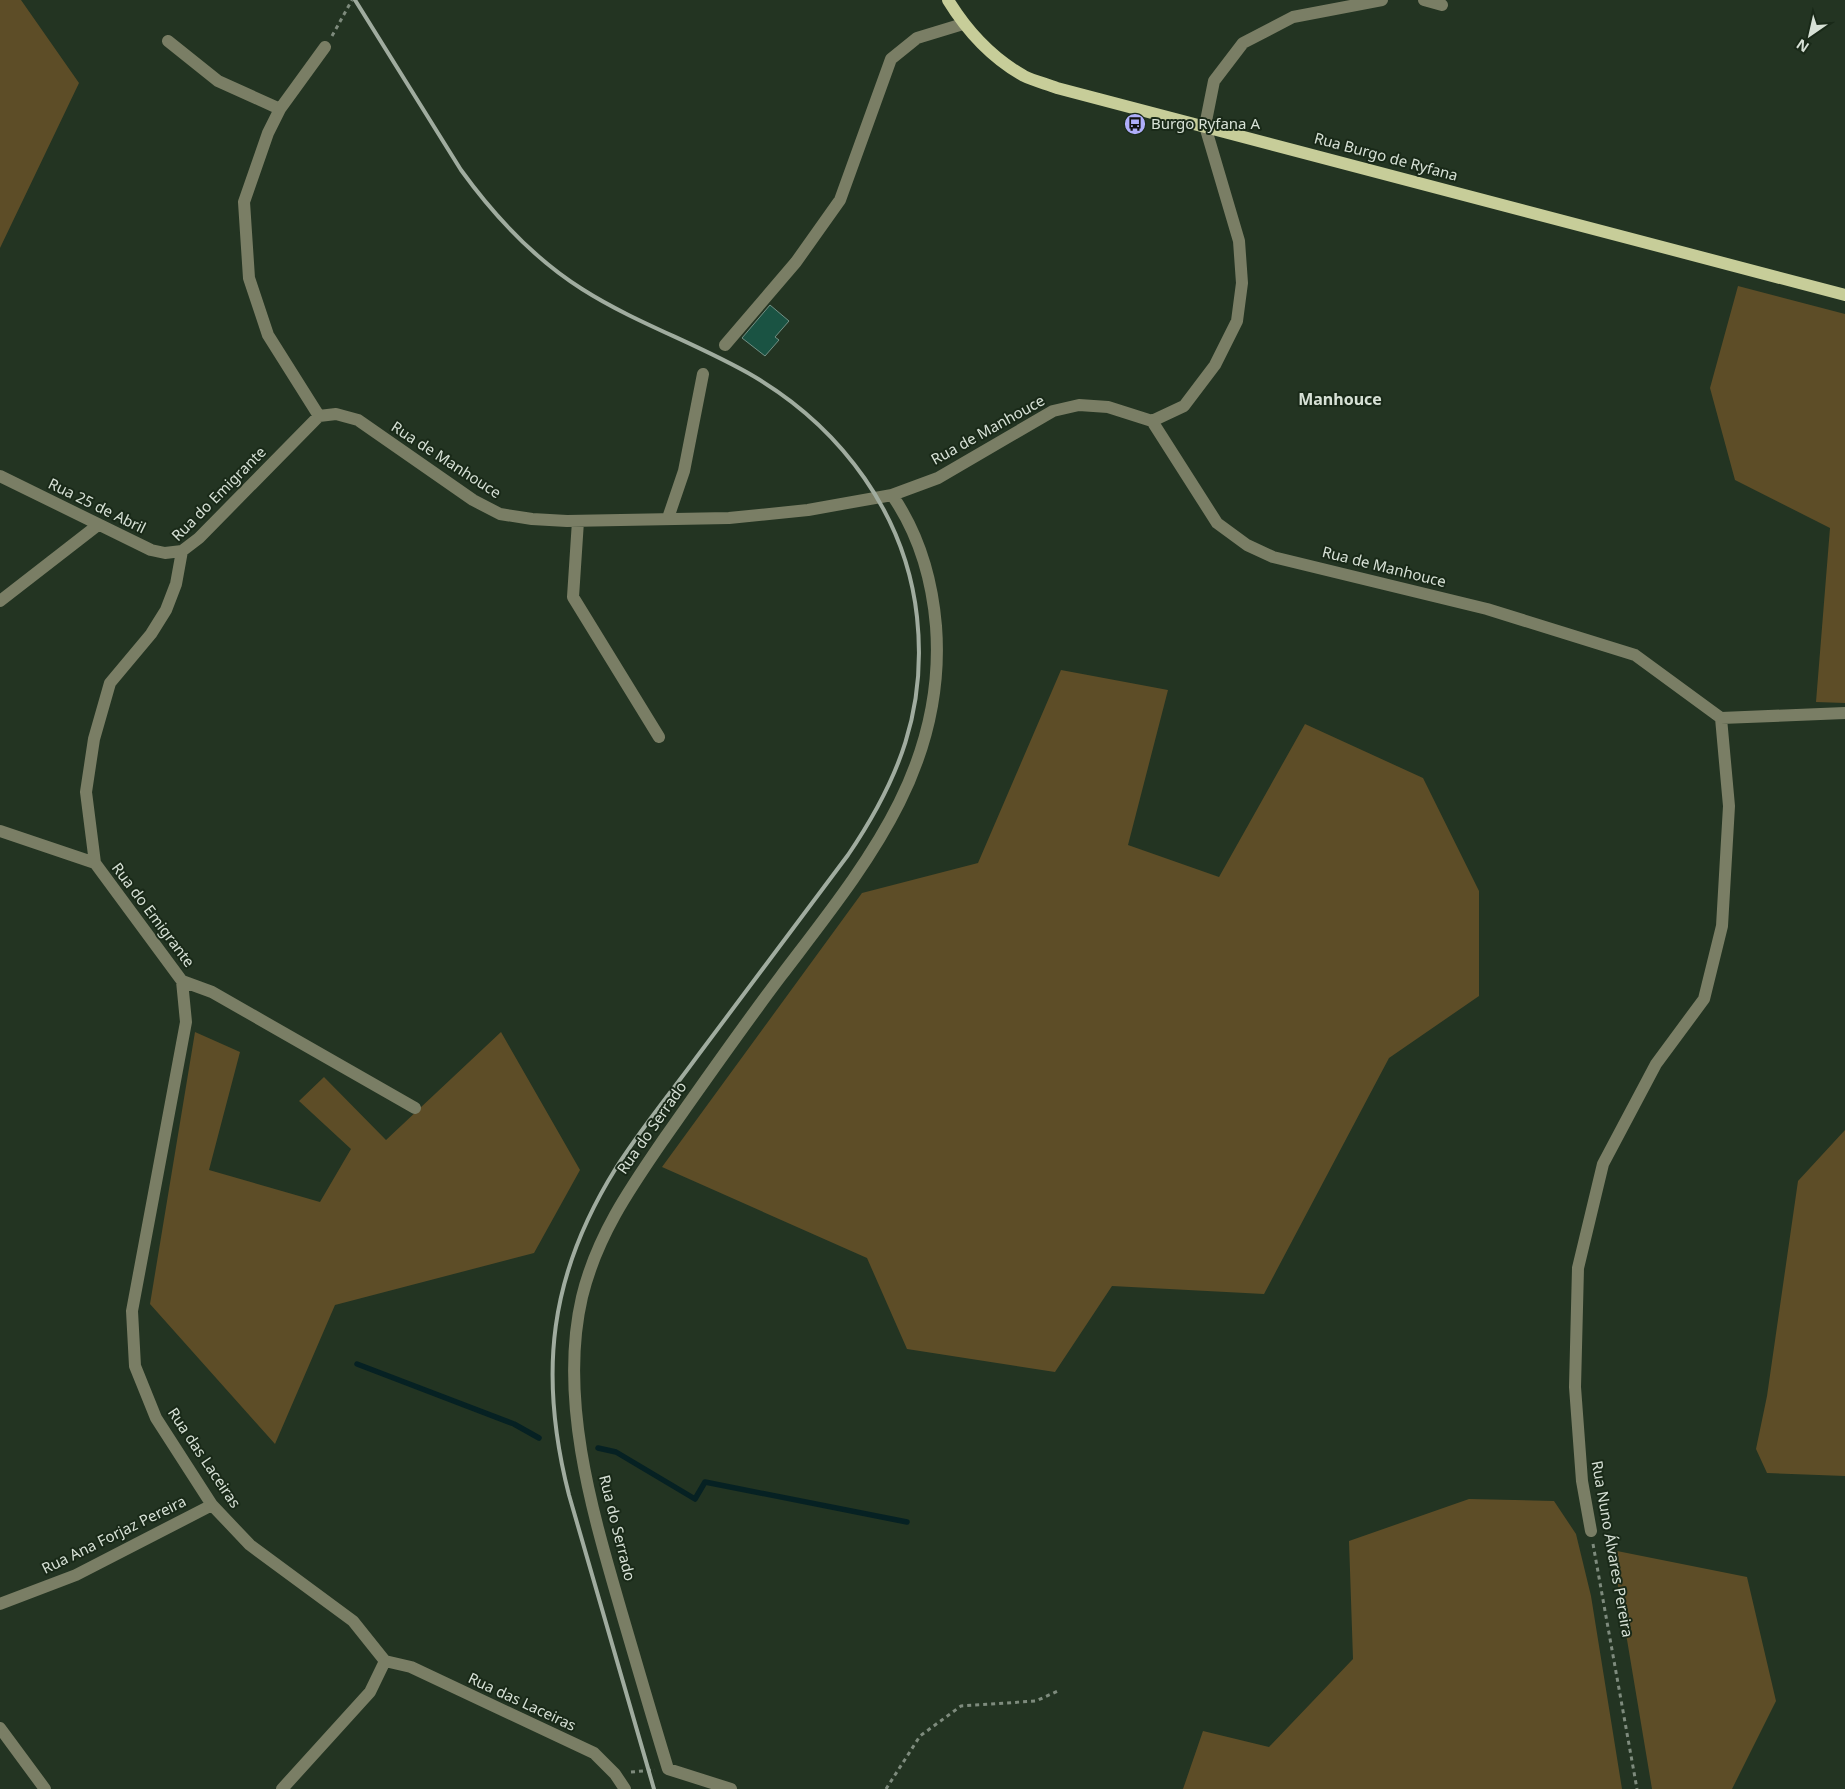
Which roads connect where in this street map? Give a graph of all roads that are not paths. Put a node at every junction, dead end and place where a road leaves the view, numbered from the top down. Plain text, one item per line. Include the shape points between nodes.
1 (948, 0) edge
2 (1382, 0) edge
3 (1424, 0) edge
4 (1442, 5) dead end
5 (962, 24) junction
6 (168, 41) dead end
7 (325, 47) road end
8 (280, 109) junction
9 (1205, 126) junction
10 (1845, 295) edge
11 (725, 345) dead end
12 (703, 374) dead end
13 (319, 416) junction
14 (1152, 421) junction
15 (0, 476) edge
16 (892, 495) junction
17 (668, 518) junction
18 (578, 521) junction
19 (98, 525) junction
20 (182, 551) junction
21 (0, 601) edge
22 (1845, 713) edge
23 (1721, 718) junction
24 (659, 737) dead end
25 (0, 831) edge
26 (95, 864) junction
27 (182, 981) junction
28 (415, 1108) dead end
29 (212, 1505) junction
30 (1591, 1531) road end
31 (0, 1604) edge
32 (385, 1661) junction
33 (0, 1728) edge
34 (45, 1789) edge
35 (282, 1789) edge
36 (625, 1789) edge
37 (731, 1789) edge

1 - 5 main road, Rua Burgo de Ryfana
2 - 9 street via 1293,17 1244,43 1214,81
3 - 4 street
5 - 9 main road, Rua Burgo de Ryfana via 989,51 1025,76 1057,88
5 - 11 street via 917,38 891,59 840,200 796,262
6 - 8 street via 218,81
7 - 8 street
8 - 13 street via 268,133 244,202 249,278 268,335
9 - 10 main road, Rua Burgo de Ryfana
9 - 14 street via 1239,241 1242,283 1236,321 1215,365 1184,406
12 - 17 street via 684,471
13 - 18 street, Rua de Manhouce via 336,414 358,420 473,500 500,514
13 - 20 street, Rua do Emigrante via 199,538
14 - 16 street, Rua de Manhouce via 1108,407 1079,405 1053,411 938,478
14 - 23 street, Rua de Manhouce via 1217,523 1246,545 1273,557 1487,609 1635,655
15 - 19 street, Rua 25 de Abril
16 - 17 street, Rua de Manhouce via 808,510
16 - 37 street, Rua do Serrado via 912,528 921,552 929,580 936,634 934,694 923,749 913,776 873,849 735,1037 625,1195 598,1246 576,1328 573,1356 576,1412 590,1493 608,1567 668,1769
17 - 18 street, Rua de Manhouce
18 - 24 street via 573,597
19 - 20 street, Rua 25 de Abril via 151,550 165,553
19 - 21 street
20 - 26 street, Rua do Emigrante via 176,584 166,610 151,634 110,682 96,730 86,792
22 - 23 street
23 - 30 street, Rua Nuno Álvares Pereira via 1729,806 1722,926 1704,999 1656,1064 1603,1164 1578,1268 1575,1387 1582,1481
25 - 26 street
26 - 27 street, Rua do Emigrante
27 - 28 street, Rua do Emigrante via 212,992
27 - 29 street, Rua das Laceiras via 186,1022 132,1311 135,1366 156,1418
29 - 31 street, Rua Ana Forjaz Pereira via 76,1575
29 - 32 street, Rua das Laceiras via 250,1546 353,1621
32 - 35 street via 370,1692
32 - 36 street, Rua das Laceiras via 411,1667 594,1753
33 - 34 street

